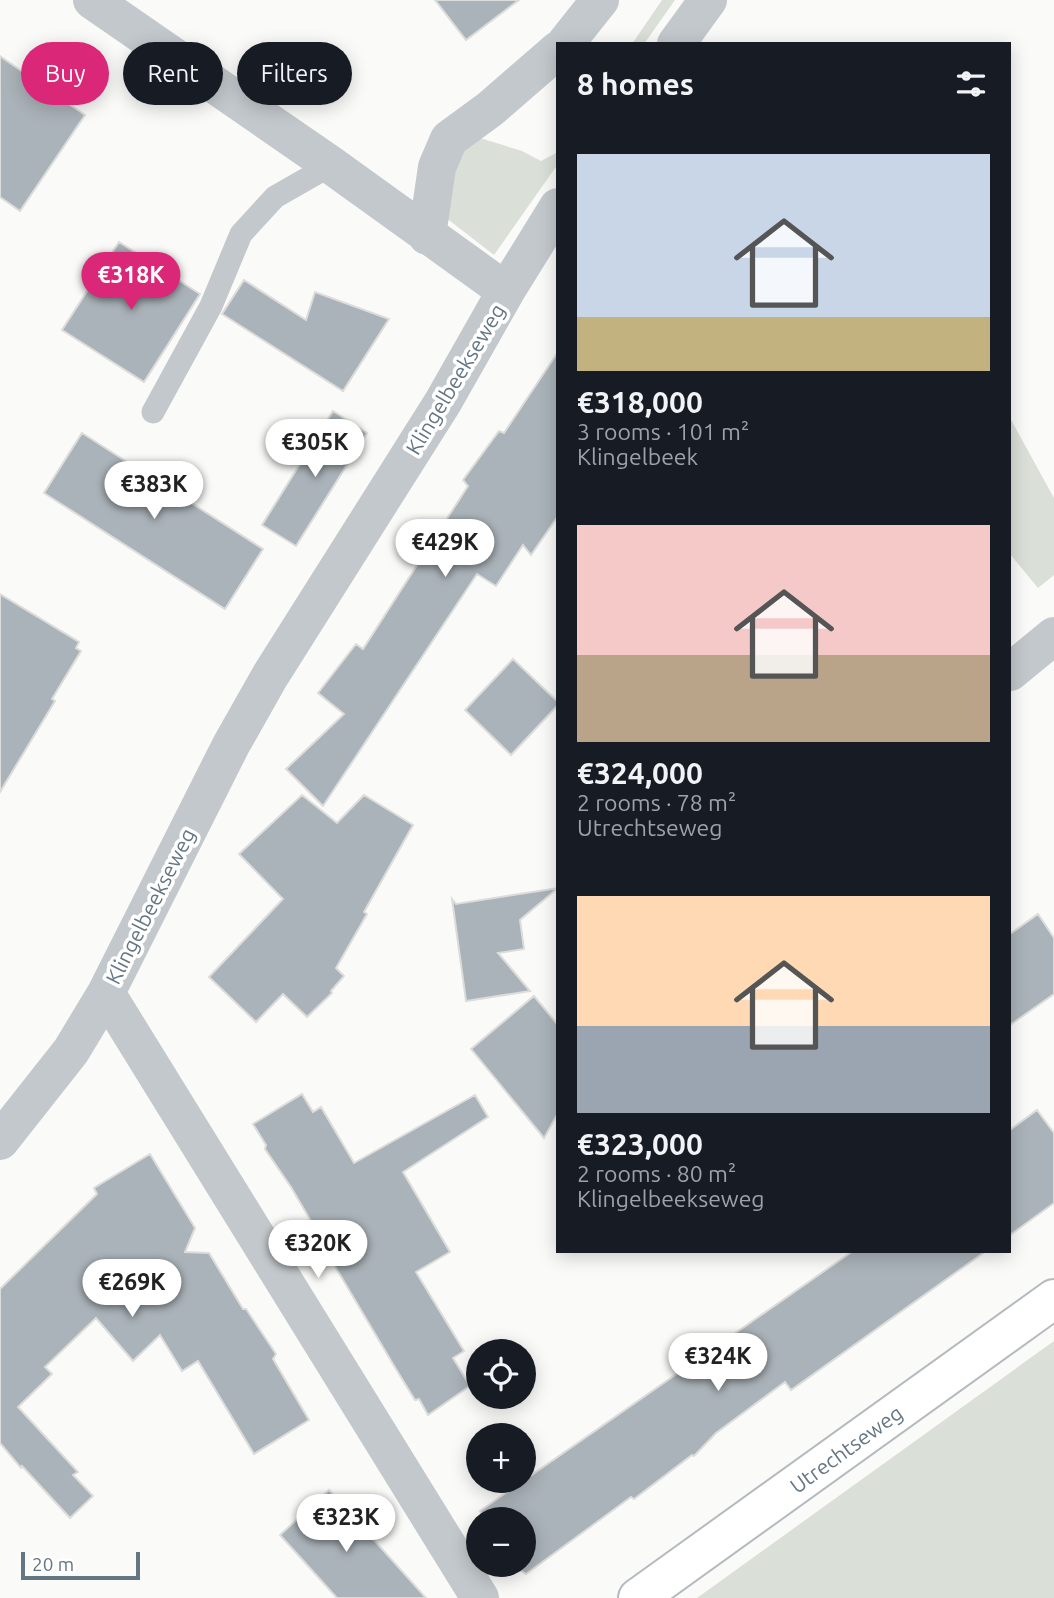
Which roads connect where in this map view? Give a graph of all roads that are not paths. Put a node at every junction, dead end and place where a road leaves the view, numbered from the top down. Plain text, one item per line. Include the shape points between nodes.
1 (92, 0) edge
2 (600, 0) edge
3 (708, 0) edge
4 (567, 42) edge
5 (677, 42) edge
6 (556, 52) edge
7 (331, 166) junction
8 (556, 210) edge
9 (428, 236) junction
10 (506, 291) junction
11 (153, 412) dead end
12 (106, 993) junction
13 (0, 1141) edge
14 (1054, 1298) edge
15 (480, 1598) edge
16 (638, 1598) edge

1 - 7 street
2 - 4 street
3 - 5 street
6 - 9 street via 449,138 437,167
7 - 9 street
7 - 11 lane via 275,197 241,234 211,306
8 - 10 street, Klingelbeekseweg
9 - 10 street
10 - 12 street, Klingelbeekseweg via 443,402 270,676
12 - 13 street via 71,1051
12 - 15 street, Klingelbeekseweg
14 - 16 main road, Utrechtseweg

